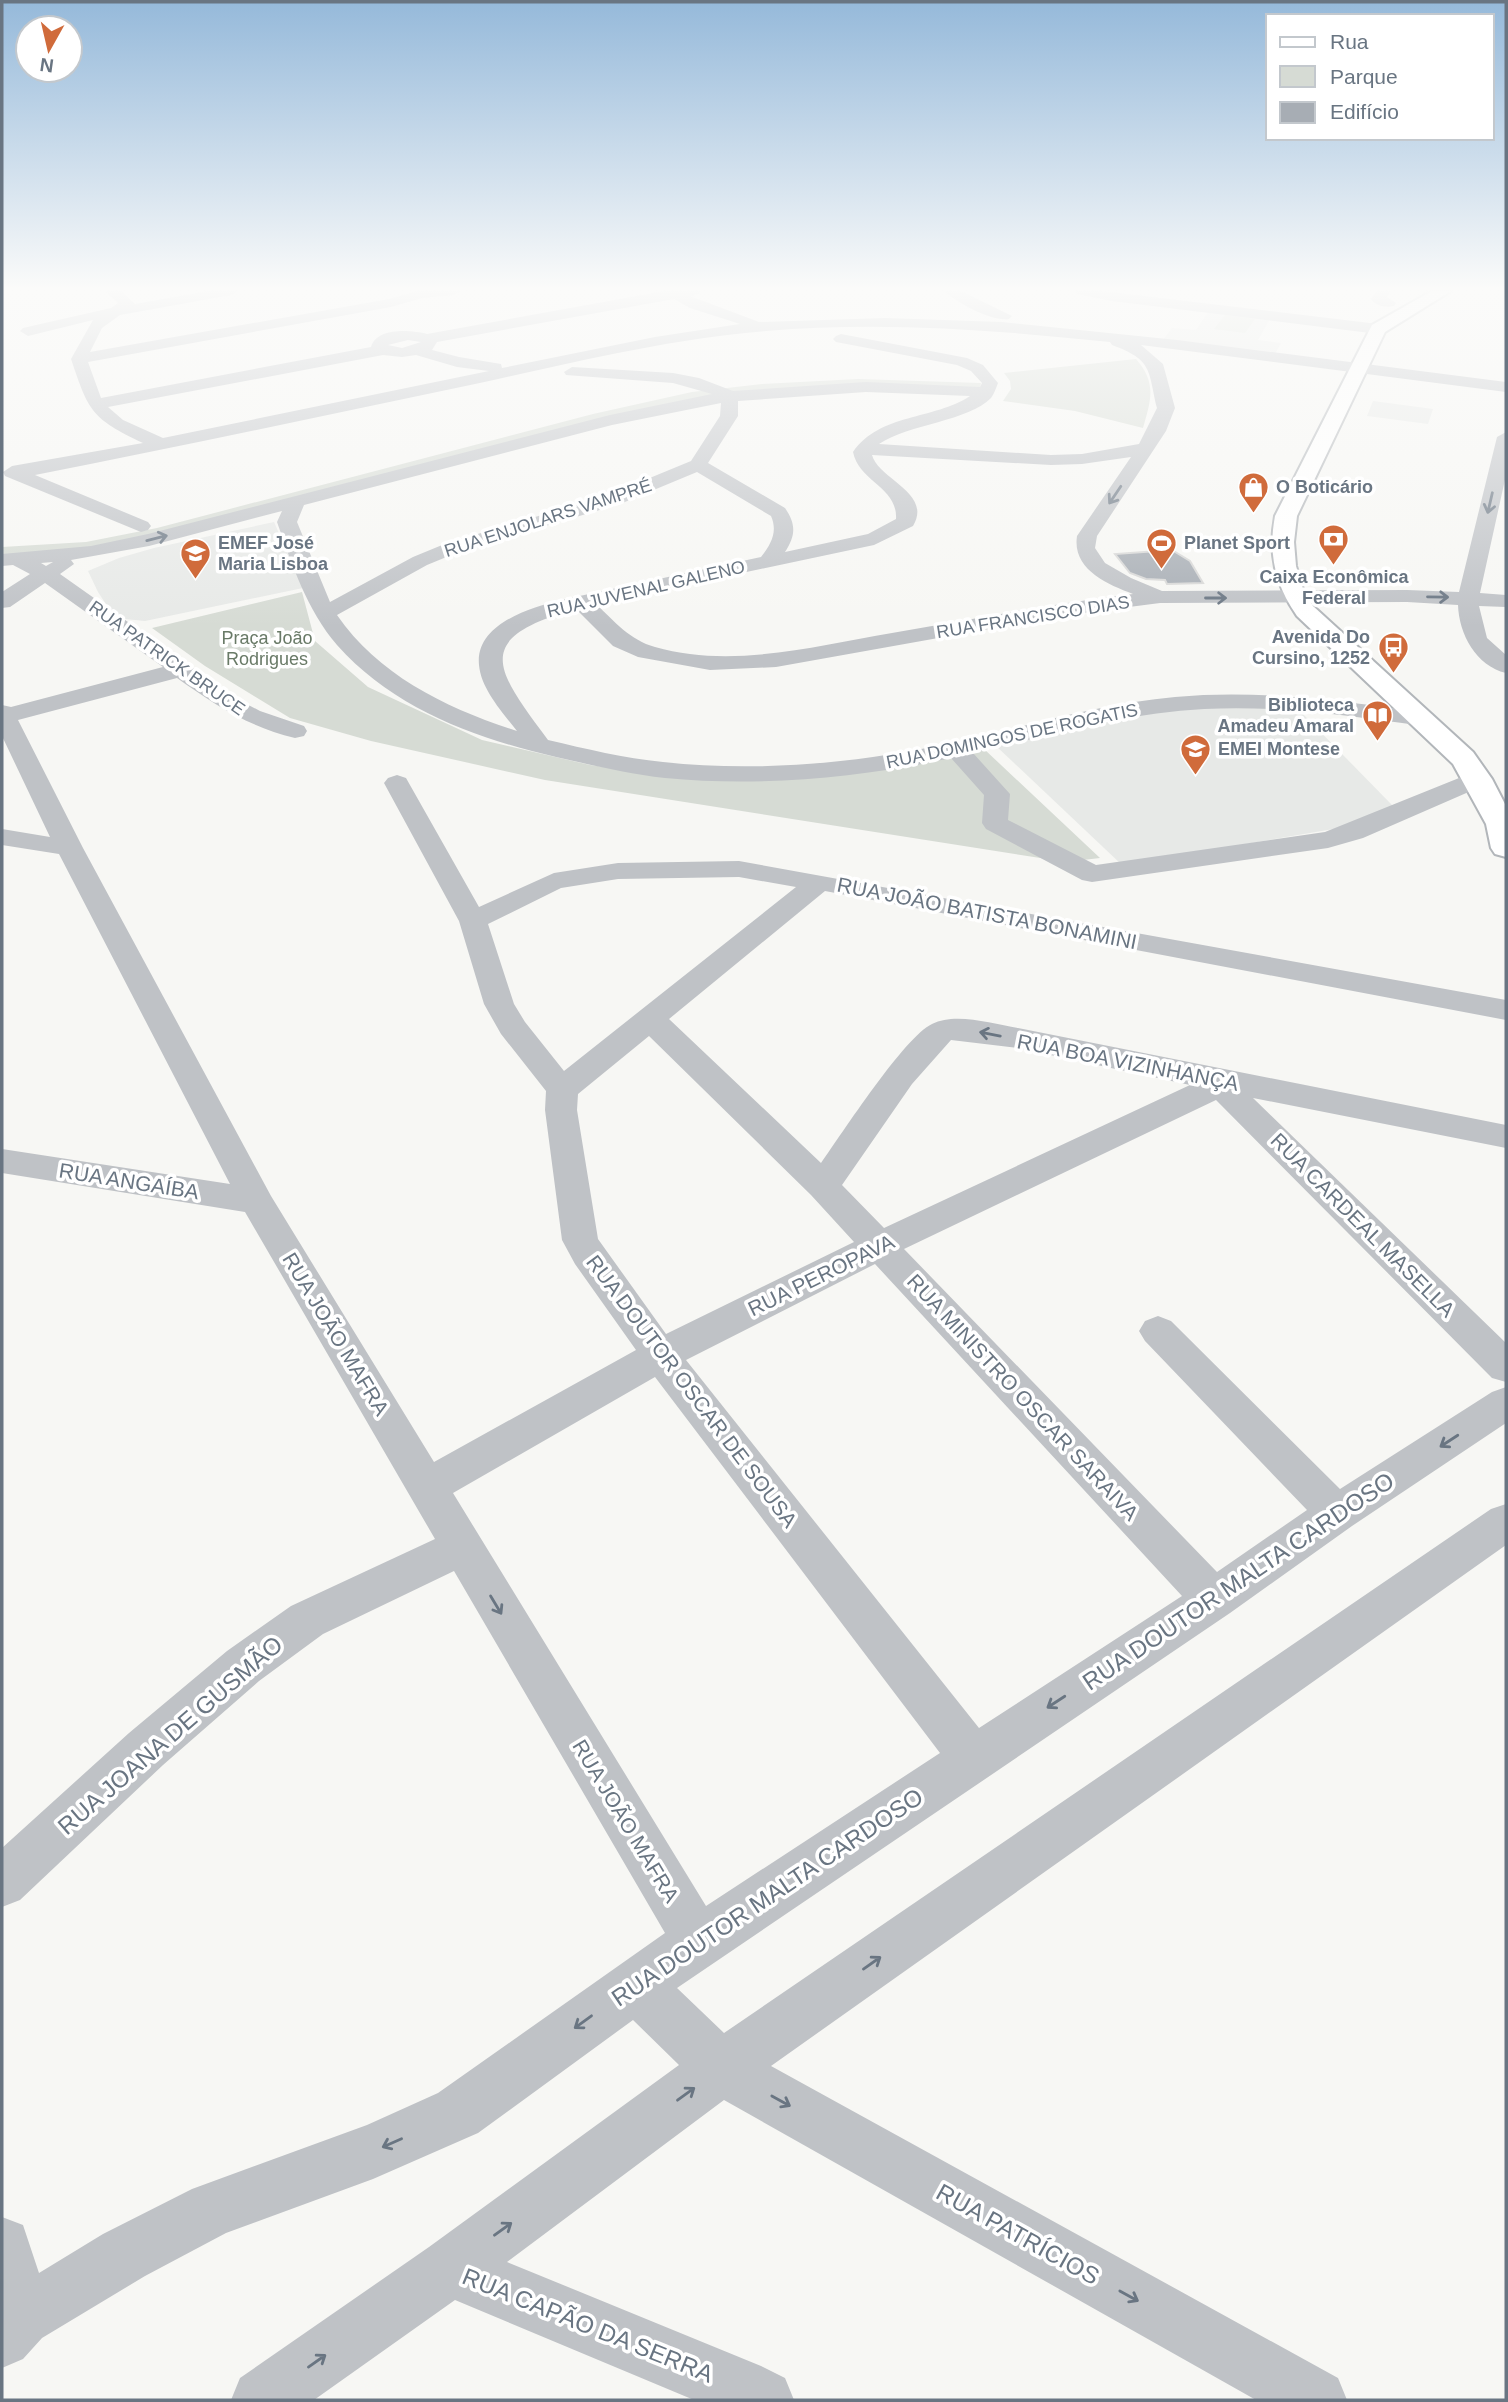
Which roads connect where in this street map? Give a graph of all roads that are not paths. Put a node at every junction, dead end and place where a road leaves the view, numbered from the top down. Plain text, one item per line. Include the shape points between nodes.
1 (100, 403) edge
2 (361, 403) edge
3 (628, 403) edge
4 (695, 403) edge
5 (730, 403) edge
6 (968, 403) edge
7 (1165, 403) edge
8 (1340, 403) edge
9 (95, 404) joint
10 (592, 412) junction
11 (610, 420) junction
12 (1506, 437) edge
13 (163, 445) junction
14 (460, 445) junction
15 (863, 449) junction
16 (479, 455) junction
17 (1139, 458) junction
18 (698, 465) junction
19 (9, 472) edge
20 (340, 483) junction
21 (291, 512) junction
22 (141, 526) junction
23 (784, 538) junction
24 (91, 552) junction
25 (7, 555) edge
26 (802, 555) junction
27 (768, 561) junction
28 (45, 574) junction
29 (1160, 597) junction
30 (1295, 598) junction
31 (1468, 598) junction
32 (581, 601) junction
33 (1506, 601) edge
34 (2, 602) edge
35 (325, 613) junction
36 (1506, 666) edge
37 (179, 670) junction
38 (515, 708) junction
39 (3, 714) edge
40 (1423, 719) junction
41 (295, 731) dead end
42 (492, 732) junction
43 (541, 746) junction
44 (956, 750) junction
45 (1478, 779) junction
46 (397, 783) dead end
47 (1504, 834) edge
48 (2, 838) edge
49 (69, 848) junction
50 (819, 881) junction
51 (473, 921) junction
52 (1506, 1010) edge
53 (650, 1019) junction
54 (1222, 1083) junction
55 (562, 1090) junction
56 (1506, 1136) edge
57 (2, 1161) edge
58 (823, 1186) junction
59 (256, 1201) junction
60 (880, 1245) junction
61 (1158, 1331) dead end
62 (660, 1355) junction
63 (1506, 1367) edge
64 (1506, 1404) edge
65 (427, 1487) junction
66 (1337, 1513) junction
67 (1506, 1522) edge
68 (461, 1547) junction
69 (1214, 1599) junction
70 (972, 1757) junction
71 (2, 1882) edge
72 (698, 1941) junction
73 (635, 1985) junction
74 (721, 2067) junction
75 (2, 2246) edge
76 (450, 2268) junction
77 (11, 2327) edge
78 (262, 2400) edge
79 (763, 2400) edge
80 (1316, 2400) edge

1 - 9 street
2 - 13 street
3 - 10 street
4 - 11 street
5 - 18 street via 729,416
6 - 15 street via 887,429
7 - 17 street via 1165,416
8 - 30 main road via 1286,516 1281,537 1283,566
9 - 13 street via 117,425
10 - 11 street
10 - 14 street
11 - 16 street
12 -> 31 street
13 - 19 street
14 - 16 street
14 - 20 street
15 - 17 street via 1044,460 1104,455
15 - 26 street via 867,466 907,503 906,522 874,539
16 - 20 street
17 -> 29 street via 1087,536 1085,549 1100,570
18 - 23 street via 778,512 784,519
18 - 35 street, RUA ENJOLARS VAMPRÉ via 613,500 454,547
19 - 22 street
20 - 21 street
20 - 22 street
24 -> 21 street via 253,514
21 - 35 street, RUA DOMINGOS DE ROGATIS via 312,590
22 - 25 street via 52,541
23 - 26 street
23 - 27 street, RUA JUVENAL GALENO
24 - 25 street
24 - 28 street
25 - 28 street
26 - 27 street
27 - 32 street, RUA JUVENAL GALENO
28 - 34 street
28 - 37 street, RUA PATRICK BRUCE
29 -> 30 street, RUA FRANCISCO DIAS
29 - 32 street, RUA FRANCISCO DIAS via 776,660 710,663 646,652 621,641
30 -> 31 street, RUA FRANCISCO DIAS
30 - 40 main road
31 - 33 street, RUA FRANCISCO DIAS
31 - 36 street via 1468,623 1474,637
32 - 38 street, RUA JUVENAL GALENO via 529,617 496,642 489,665
35 - 42 street, RUA DOMINGOS DE ROGATIS via 370,665 406,693
37 - 39 street
37 - 41 street, RUA PATRICK BRUCE via 251,716
38 - 42 street via 507,723
38 - 43 street, RUA JUVENAL GALENO
39 - 49 street, RUA JOÃO MAFRA
40 - 44 street, RUA DOMINGOS DE ROGATIS via 1241,700 1188,703 1116,712
40 - 45 main road
42 - 43 street, RUA DOMINGOS DE ROGATIS
43 - 44 street, RUA DOMINGOS DE ROGATIS via 677,771 757,772 841,768
44 - 45 street via 997,794 995,823 1092,874 1328,840
45 - 47 main road
46 - 51 street
48 - 49 street
49 - 59 street, RUA JOÃO MAFRA
50 - 51 street, RUA JOÃO BATISTA BONAMINI via 739,869 618,871 554,881
50 - 52 street, RUA JOÃO BATISTA BONAMINI
50 - 53 street
51 - 55 street via 499,1004
53 - 55 street
53 - 58 street, RUA MINISTRO OSCAR SARAIVA
54 - 56 street, RUA BOA VIZINHANÇA
54 -> 58 street, RUA BOA VIZINHANÇA via 946,1029 934,1036 898,1080
54 - 60 street, RUA PEROPAVA
54 - 63 street, RUA CARDEAL MASELLA
55 - 62 street, RUA DOUTOR OSCAR DE SOUSA via 580,1240
57 - 59 street, RUA ANGAÍBA
58 - 60 street, RUA MINISTRO OSCAR SARAIVA
59 - 65 street, RUA JOÃO MAFRA
60 - 62 street, RUA PEROPAVA
60 - 69 street, RUA MINISTRO OSCAR SARAIVA
61 - 66 street
62 - 65 street, RUA PEROPAVA
62 - 70 street, RUA DOUTOR OSCAR DE SOUSA
64 -> 66 street, RUA DOUTOR MALTA CARDOSO
65 - 68 street, RUA JOÃO MAFRA
66 - 69 street, RUA DOUTOR MALTA CARDOSO
74 -> 67 street
68 - 71 street, RUA JOANA DE GUSMÃO via 307,1620 243,1666
68 -> 72 street, RUA JOÃO MAFRA
69 -> 70 street, RUA DOUTOR MALTA CARDOSO
70 - 72 street, RUA DOUTOR MALTA CARDOSO
72 - 73 street, RUA DOUTOR MALTA CARDOSO
73 - 74 street
73 -> 77 street, RUA DOUTOR MALTA CARDOSO via 458,2113 373,2151 212,2208 124,2255
76 -> 74 street
74 -> 80 street, RUA PATRÍCIOS
75 - 77 street
78 -> 76 street
76 - 79 street, RUA CAPÃO DA SERRA

